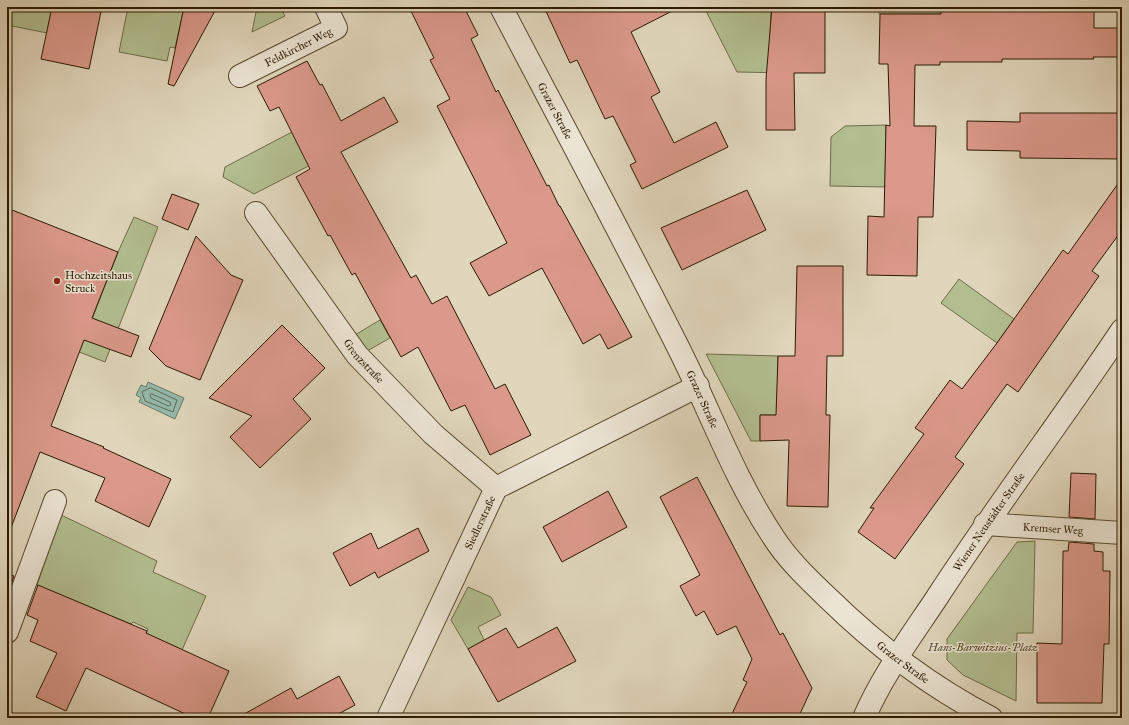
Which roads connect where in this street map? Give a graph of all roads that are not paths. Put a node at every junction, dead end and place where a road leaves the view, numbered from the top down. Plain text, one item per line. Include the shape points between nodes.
1 (326, 7) edge
2 (501, 7) edge
3 (240, 76) dead end
4 (256, 212) dead end
5 (1122, 330) edge
6 (698, 386) junction
7 (496, 488) junction
8 (56, 501) dead end
9 (984, 524) junction
10 (1122, 533) edge
11 (7, 632) edge
12 (896, 659) junction
13 (388, 718) edge
14 (864, 718) edge
15 (992, 718) edge

1 - 3 street, Feldkircher Weg via 336,28
2 - 6 street, Grazer Straße
4 - 7 street, Grenzstraße via 357,355 432,434
5 - 9 street, Wiener Neustädter Straße
6 - 7 street, Siedlerstraße
6 - 12 street, Grazer Straße via 740,479 772,536 802,573 858,627
7 - 13 street, Siedlerstraße
8 - 11 street
9 - 10 street, Kremser Weg
9 - 12 street, Wiener Neustädter Straße
12 - 14 street, Wiener Neustädter Straße
12 - 15 street, Grazer Straße via 958,701

